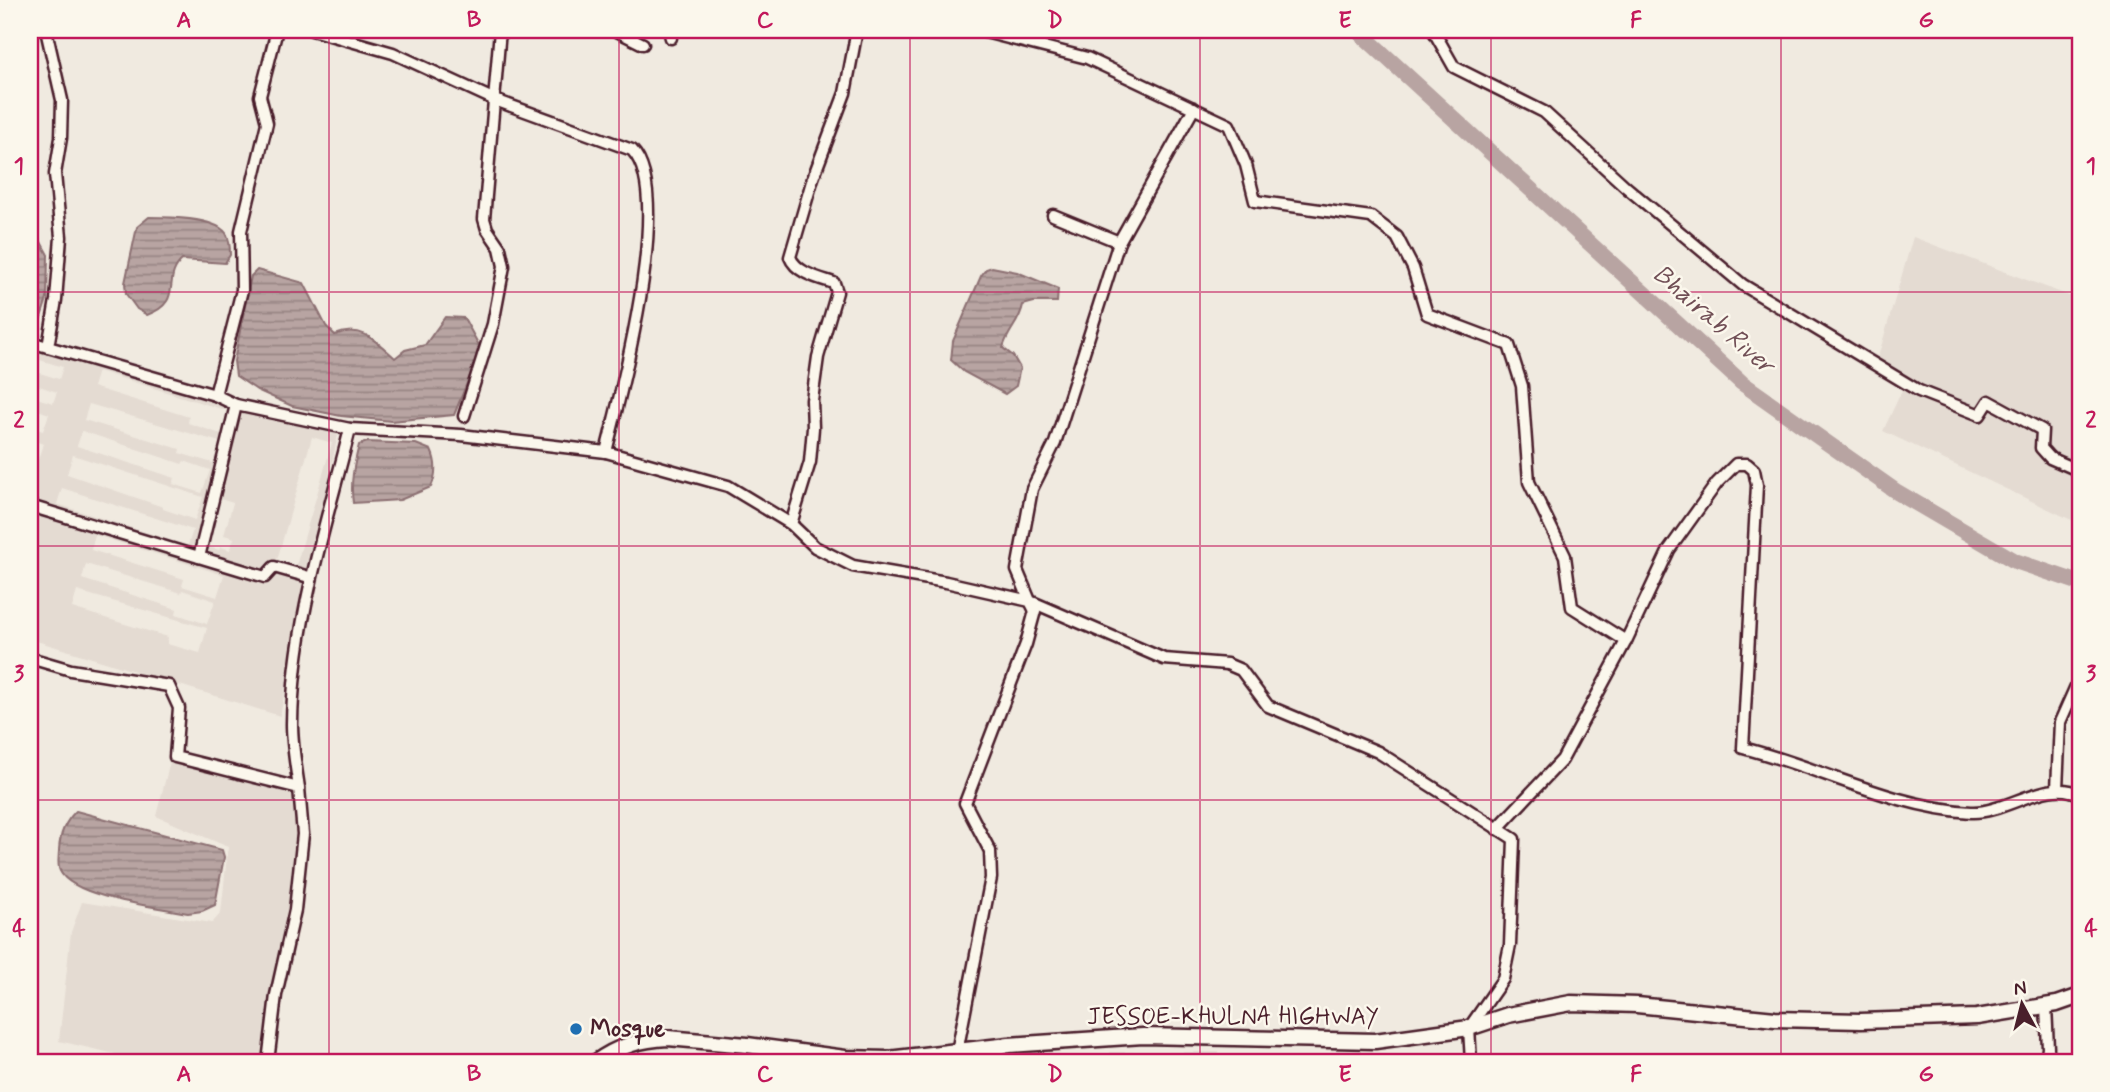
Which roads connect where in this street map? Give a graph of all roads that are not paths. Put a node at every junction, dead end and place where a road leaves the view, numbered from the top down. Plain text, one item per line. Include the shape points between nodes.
1 (46, 30) edge
2 (277, 30) edge
3 (312, 30) edge
4 (500, 30) edge
5 (615, 30) edge
6 (977, 30) edge
7 (1433, 30) edge
8 (853, 31) edge
9 (643, 44) dead end
10 (495, 100) junction
11 (1194, 108) junction
12 (1053, 215) dead end
13 (1119, 242) junction
14 (30, 342) edge
15 (48, 347) junction
16 (215, 395) junction
17 (236, 404) junction
18 (464, 416) dead end
19 (350, 429) junction
20 (606, 452) junction
21 (2080, 471) edge
22 (30, 506) edge
23 (791, 524) junction
24 (199, 557) junction
25 (309, 577) dead end
26 (1030, 601) junction
27 (1626, 640) junction
28 (30, 658) edge
29 (2080, 677) edge
30 (299, 788) junction
31 (2057, 789) junction
32 (2080, 795) edge
33 (1497, 829) junction
34 (2080, 996) edge
35 (2046, 1006) junction
36 (1469, 1028) junction
37 (956, 1057) edge
38 (268, 1062) edge
39 (596, 1062) edge
40 (1471, 1062) edge
41 (2046, 1062) edge

1 - 15 street via 62,100 55,174 61,237
2 - 16 street via 260,96 267,124 241,231 242,290
3 - 10 street via 393,53
4 - 10 street
5 - 9 street
6 - 11 street via 1087,58
7 - 21 street via 1454,67 1544,112 1743,285 1919,391 1980,415 1989,401 2042,430 2041,448 2050,458
8 - 23 street via 845,93 790,257 805,272 834,283 837,292 818,357 810,462
10 - 18 street via 484,219 504,266 493,324
10 - 20 street via 632,150 646,184 648,236 634,337
11 - 13 street
11 - 27 street via 1229,125 1255,201 1371,217 1397,237 1413,268 1427,314 1509,345 1522,386 1529,482 1565,556 1572,607
12 - 13 street
13 - 26 street via 1055,443 1032,489 1017,570
14 - 15 street
15 - 16 street
16 - 17 street
17 - 19 street
17 - 24 street
19 - 20 street via 461,435
19 - 30 street via 297,657 292,725
20 - 23 street via 728,486
22 - 24 street
23 - 26 street via 815,547 853,566
24 - 25 street via 265,577 274,567
26 - 33 street via 1164,659 1227,664 1241,670 1268,706 1378,752
26 - 37 street via 1035,611 1026,644 965,803 990,851 991,878
27 - 31 street via 1669,550 1717,483 1736,464 1747,464 1754,470 1757,485 1743,748 1908,803 1974,812
27 - 33 street via 1562,760
28 - 30 street via 71,670 169,685 179,708 175,757
29 - 31 street via 2060,722
30 - 38 street via 303,834 295,910 276,995
31 - 32 street
33 - 36 street via 1514,839 1510,945 1503,979
34 - 35 highway, JESSOE-KHULNA HIGHWAY
35 - 36 highway, JESSOE-KHULNA HIGHWAY via 1977,1017 1861,1021 1571,1003
35 - 41 street
36 - 37 highway, JESSOE-KHULNA HIGHWAY via 1359,1042 1143,1036 1009,1045
36 - 40 street
37 - 39 highway, JESSOE-KHULNA HIGHWAY via 845,1058 677,1037 631,1043

